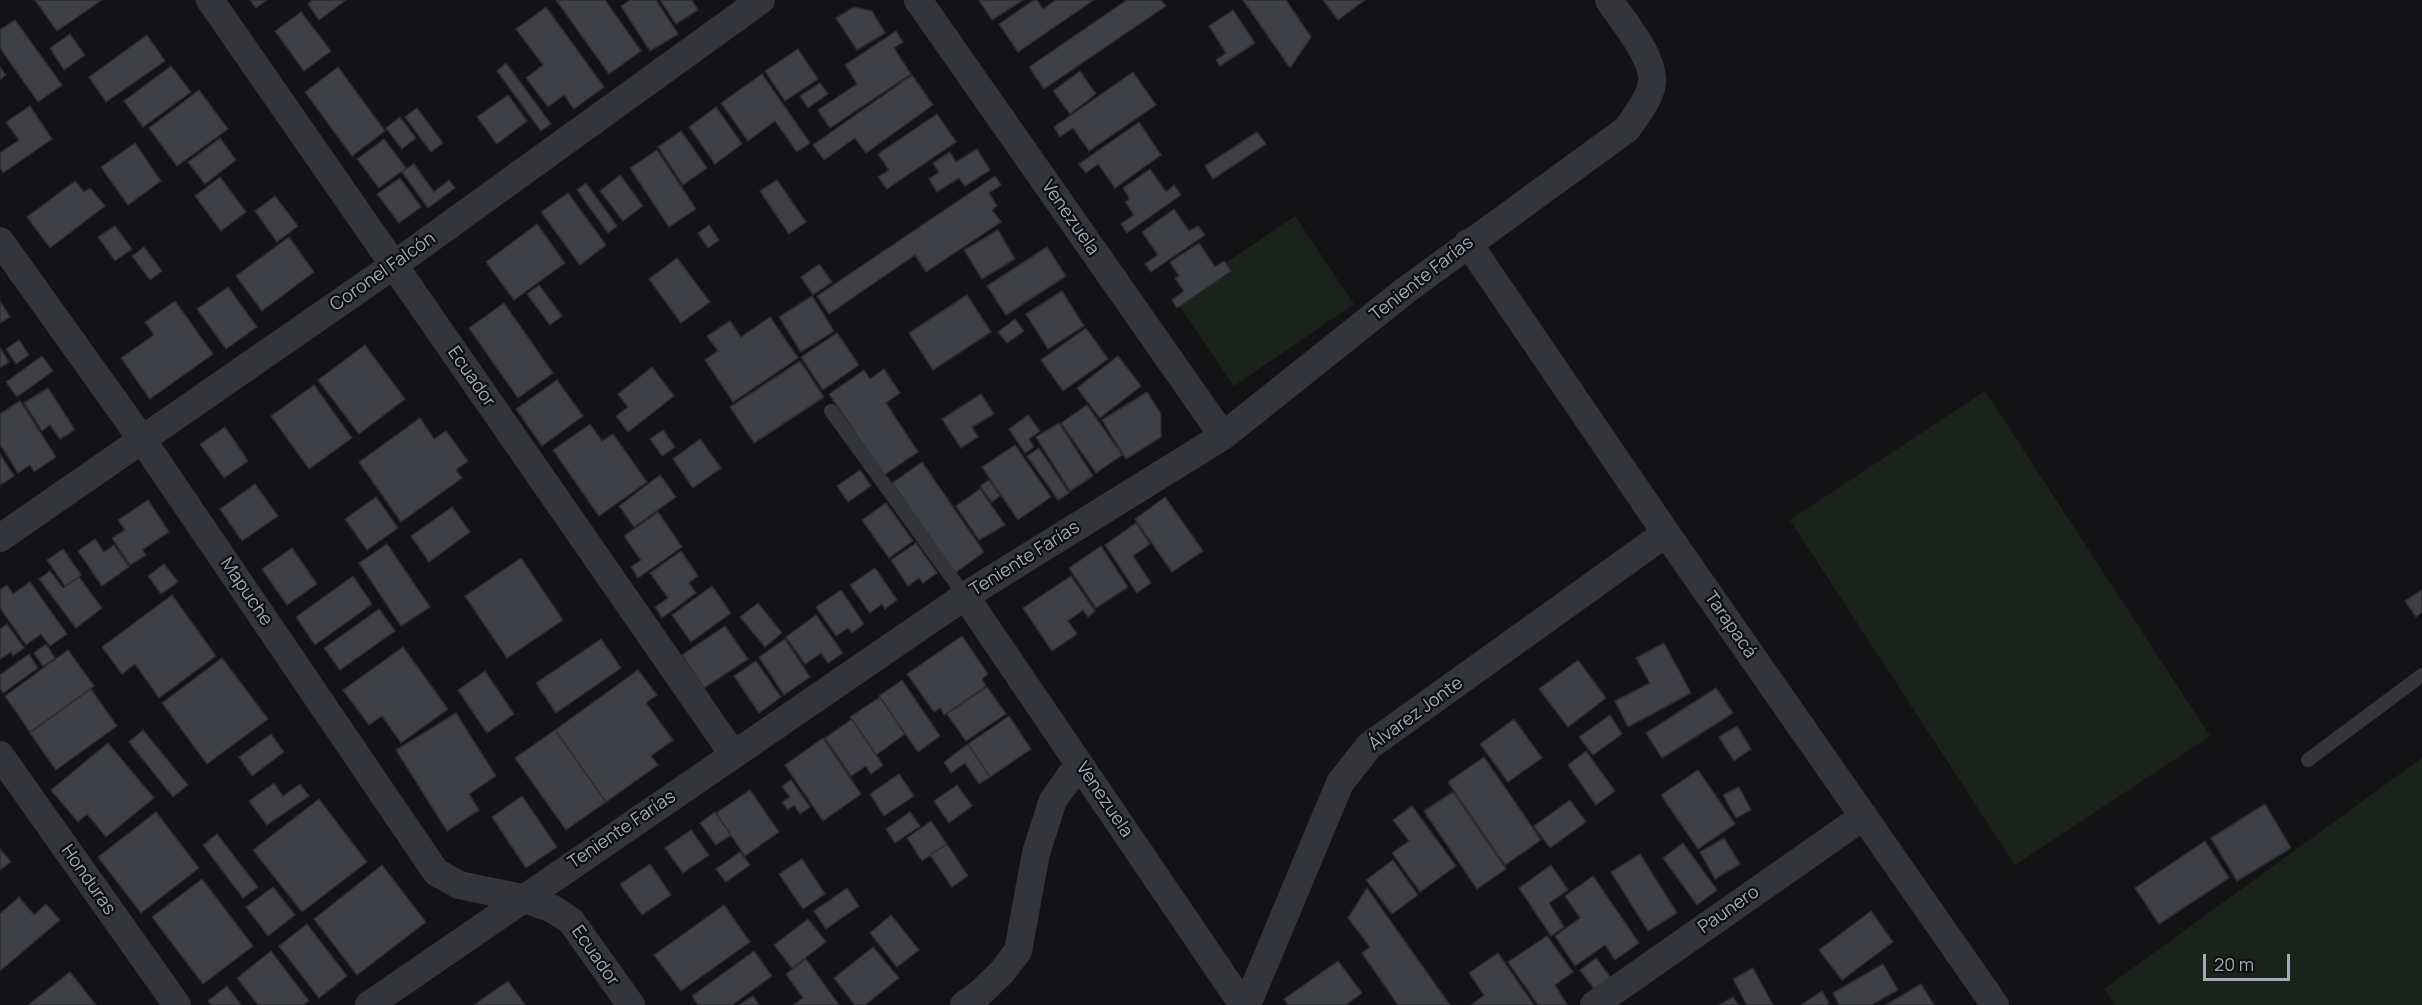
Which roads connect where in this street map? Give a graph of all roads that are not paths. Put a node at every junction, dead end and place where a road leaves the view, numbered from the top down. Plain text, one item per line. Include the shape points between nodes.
1 (210, 0) edge
2 (761, 0) edge
3 (918, 0) edge
4 (1609, 0) edge
5 (0, 241) edge
6 (1468, 243) junction
7 (394, 265) junction
8 (831, 411) dead end
9 (1223, 436) junction
10 (141, 438) junction
11 (1666, 533) junction
12 (0, 538) edge
13 (965, 596) junction
14 (2422, 675) edge
15 (733, 754) junction
16 (0, 755) edge
17 (2308, 760) dead end
18 (1079, 764) junction
19 (1864, 816) junction
20 (522, 898) junction
21 (177, 1005) edge
22 (369, 1005) edge
23 (631, 1005) edge
24 (964, 1005) edge
25 (1245, 1005) edge
26 (1594, 1005) edge
27 (1995, 1005) edge

1 - 7 street, Ecuador
2 - 7 street, Coronel Falcón
3 - 9 street, Venezuela
4 - 6 street, Teniente Farías via 1645,53 1652,82 1645,101 1627,129
5 - 10 street, Mapuche
6 - 9 street, Teniente Farías
6 - 11 street, Tarapacá
7 - 10 street, Coronel Falcón
7 - 15 street, Ecuador
8 - 13 lane
9 - 13 street, Teniente Farías
10 - 12 street, Coronel Falcón
10 - 20 street, Mapuche via 436,872 459,885
11 - 19 street, Tarapacá
11 - 25 street, Álvarez Jonte via 1369,746 1340,783
13 - 15 street, Teniente Farías
13 - 18 street, Venezuela
14 - 17 lane
15 - 20 street, Teniente Farías
16 - 21 street, Honduras
18 - 24 street via 1053,800 1036,853 1018,951 1002,972
18 - 25 street, Venezuela
19 - 26 street, Paunero
19 - 27 street, Tarapacá
20 - 22 street, Teniente Farías
20 - 23 street, Ecuador via 554,909 571,921

